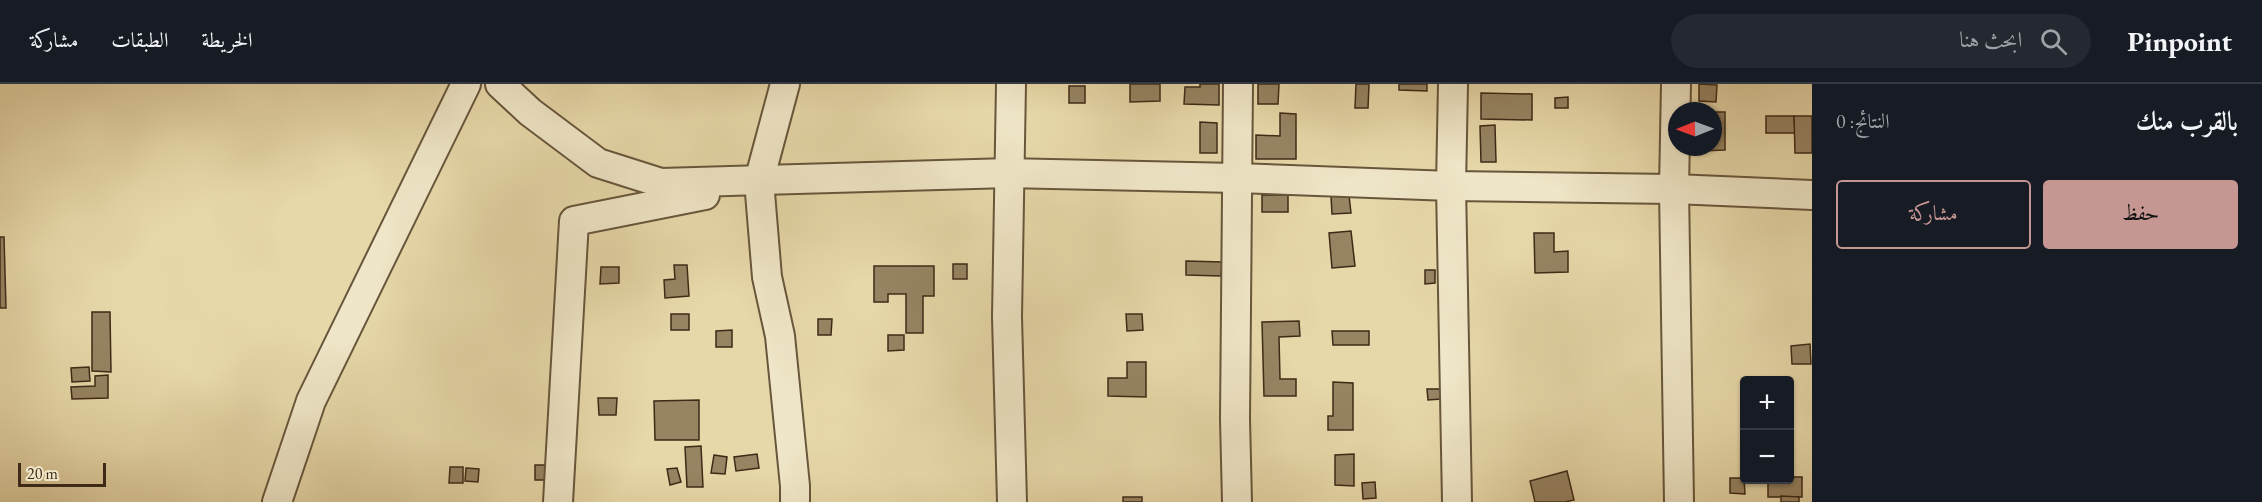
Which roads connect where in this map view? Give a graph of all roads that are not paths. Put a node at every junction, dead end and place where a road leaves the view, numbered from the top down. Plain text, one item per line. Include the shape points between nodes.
1 (466, 84) edge
2 (500, 84) edge
3 (785, 84) edge
4 (1011, 84) edge
5 (1238, 84) edge
6 (1453, 84) edge
7 (1676, 84) edge
8 (1010, 173) junction
9 (1237, 178) junction
10 (759, 181) junction
11 (1451, 186) junction
12 (1674, 189) junction
13 (1812, 195) edge
14 (277, 502) edge
15 (558, 502) edge
16 (795, 502) edge
17 (1012, 502) edge
18 (1237, 502) edge
19 (1457, 502) edge
20 (1679, 502) edge

1 - 14 street via 311,401
2 - 10 street via 598,163 661,183
3 - 10 street
4 - 8 street
5 - 9 street
6 - 11 street
7 - 12 street
8 - 9 street
8 - 10 street
8 - 17 street via 1007,317
9 - 11 street
9 - 18 street
10 - 15 street via 686,200 574,221
10 - 16 street via 767,277 780,336
11 - 12 street
11 - 19 street
12 - 13 street
12 - 20 street

